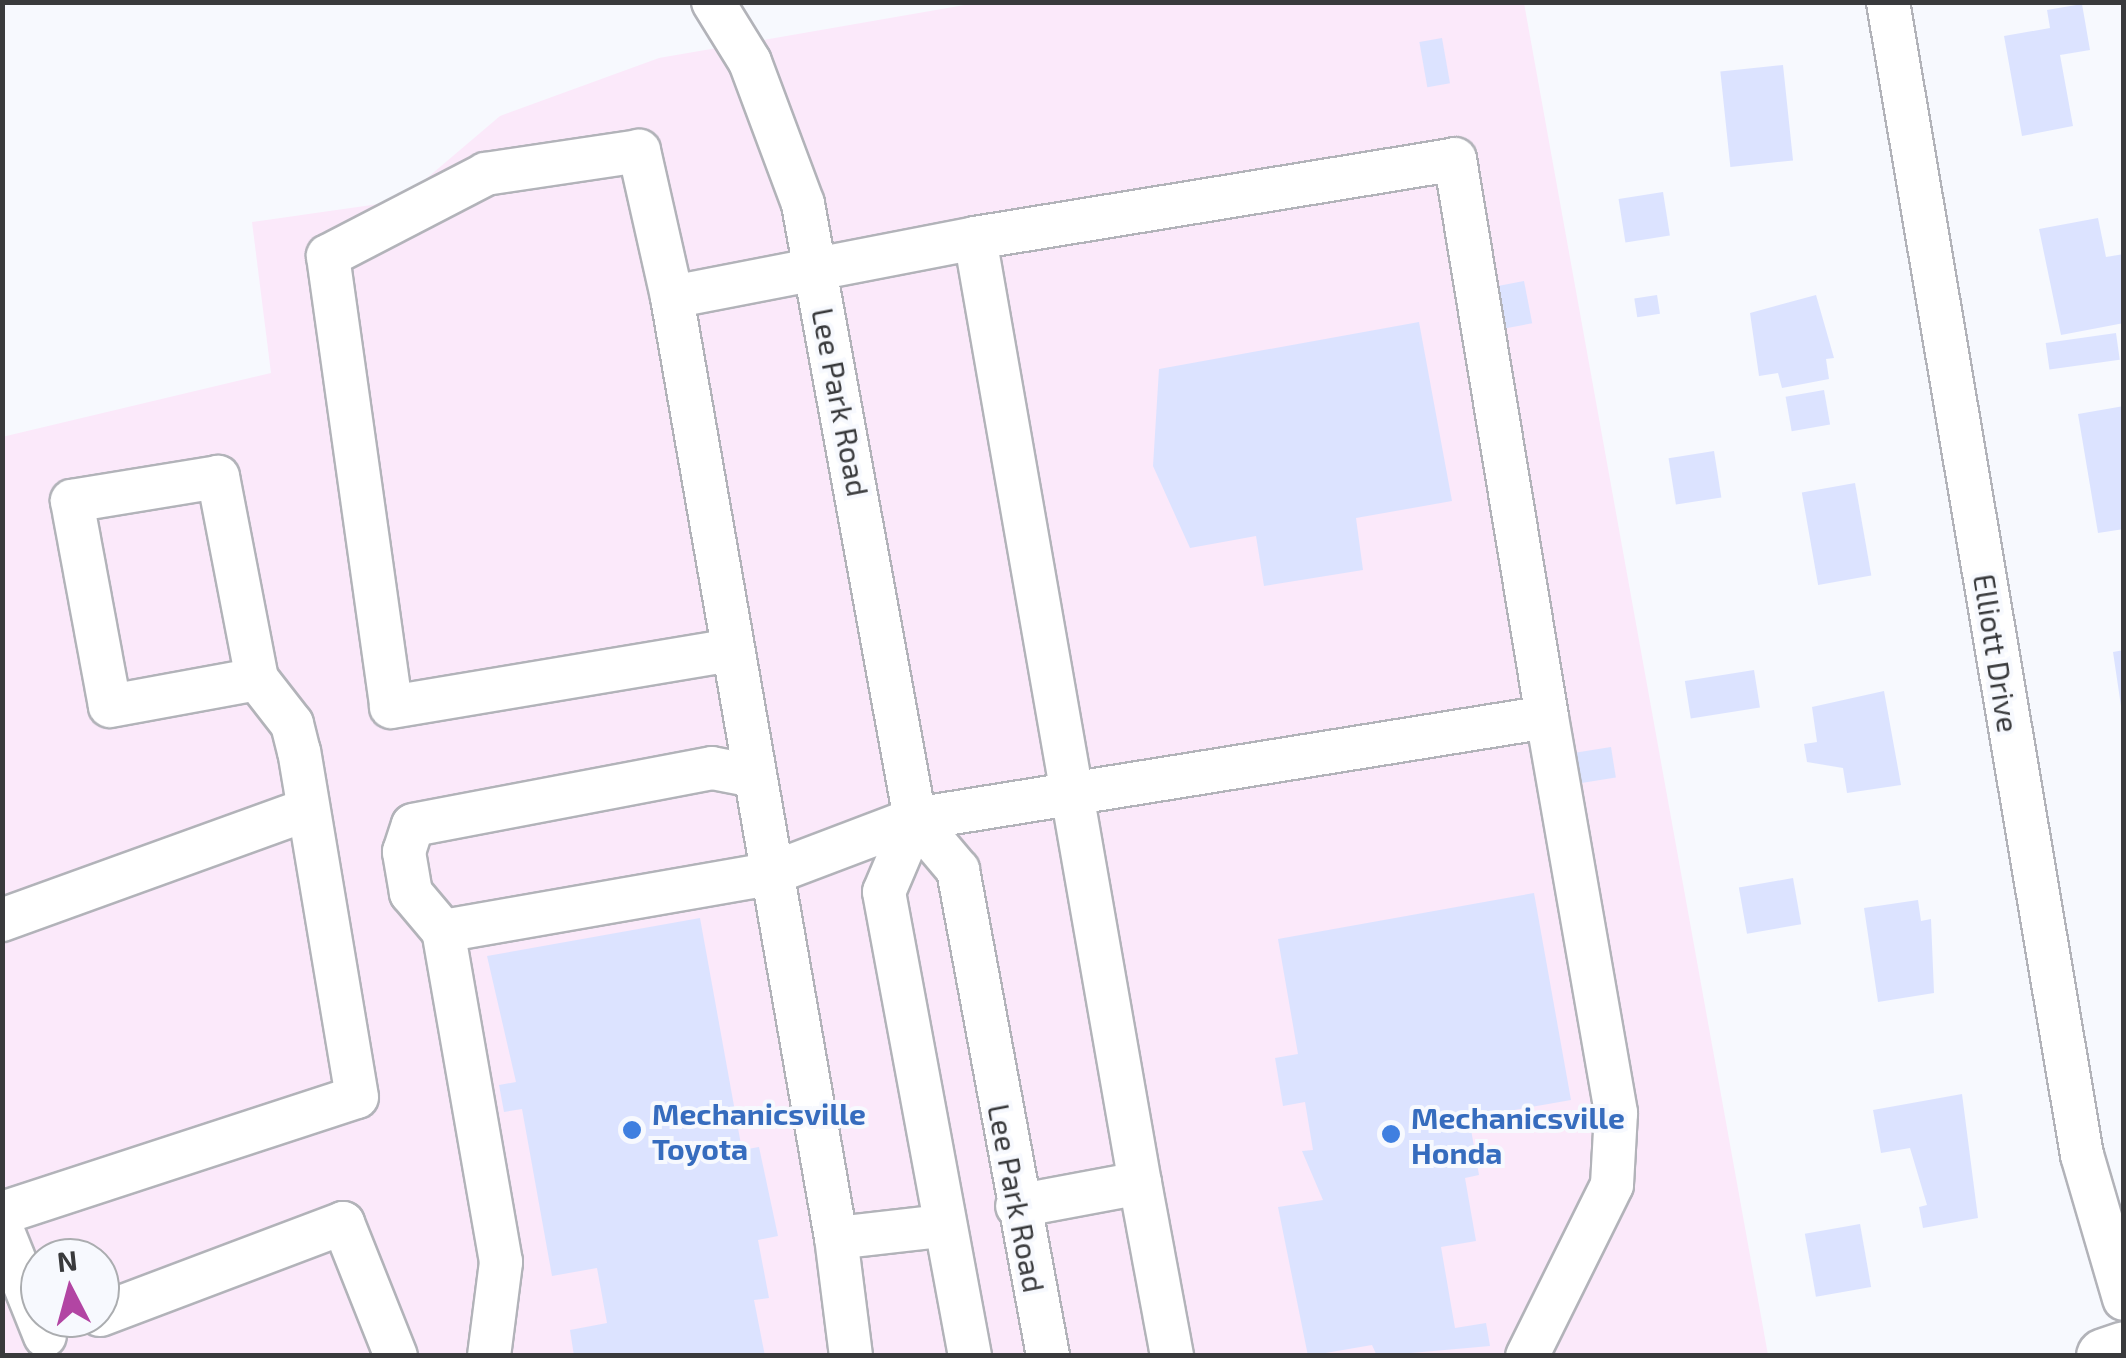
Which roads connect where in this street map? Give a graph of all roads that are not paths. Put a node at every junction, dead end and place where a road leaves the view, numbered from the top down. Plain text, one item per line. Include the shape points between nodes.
1 (713, 2) edge
2 (1888, 2) edge
3 (976, 238) junction
4 (815, 268) junction
5 (672, 297) junction
6 (731, 650) junction
7 (258, 679) junction
8 (1547, 716) junction
9 (750, 774) junction
10 (1072, 794) junction
11 (302, 810) junction
12 (915, 818) junction
13 (770, 874) junction
14 (2, 920) edge
15 (444, 931) junction
16 (1140, 1183) junction
17 (1016, 1206) junction
18 (2, 1212) edge
19 (941, 1226) junction
20 (2, 1228) edge
21 (836, 1238) junction
22 (2124, 1299) edge
23 (120, 1307) edge
24 (48, 1346) edge
25 (2124, 1349) edge
26 (396, 1356) edge
27 (489, 1356) edge
28 (852, 1356) edge
29 (970, 1356) edge
30 (1048, 1356) edge
31 (1172, 1356) edge
32 (1527, 1356) edge
33 (2104, 1356) edge

1 - 4 street, Lee Park Road via 780,132
2 - 22 street, Elliott Drive via 2082,1154
3 - 4 street
3 - 8 street via 1455,159
3 - 10 street
4 - 5 street
4 - 12 street, Lee Park Road
5 - 6 street
5 - 6 street via 639,150 486,174 328,256 391,707
6 - 9 street
7 - 7 street via 218,477 72,501 110,706
7 - 11 street via 292,724
8 - 10 street
8 - 32 street via 1616,1113 1612,1185
9 - 13 street
9 - 15 street via 712,768 413,825 404,852 411,893
10 - 12 street
10 - 16 street
11 - 14 street
11 - 18 street via 357,1097
12 - 13 street
12 - 17 street, Lee Park Road via 958,870
12 - 19 street via 884,892
13 - 15 street
13 - 21 street
15 - 27 street via 501,1262
16 - 17 street
16 - 31 street
17 - 30 street, Lee Park Road
19 - 21 street
19 - 29 street
20 - 24 street
21 - 28 street
23 - 26 street via 343,1223
25 - 33 highway

